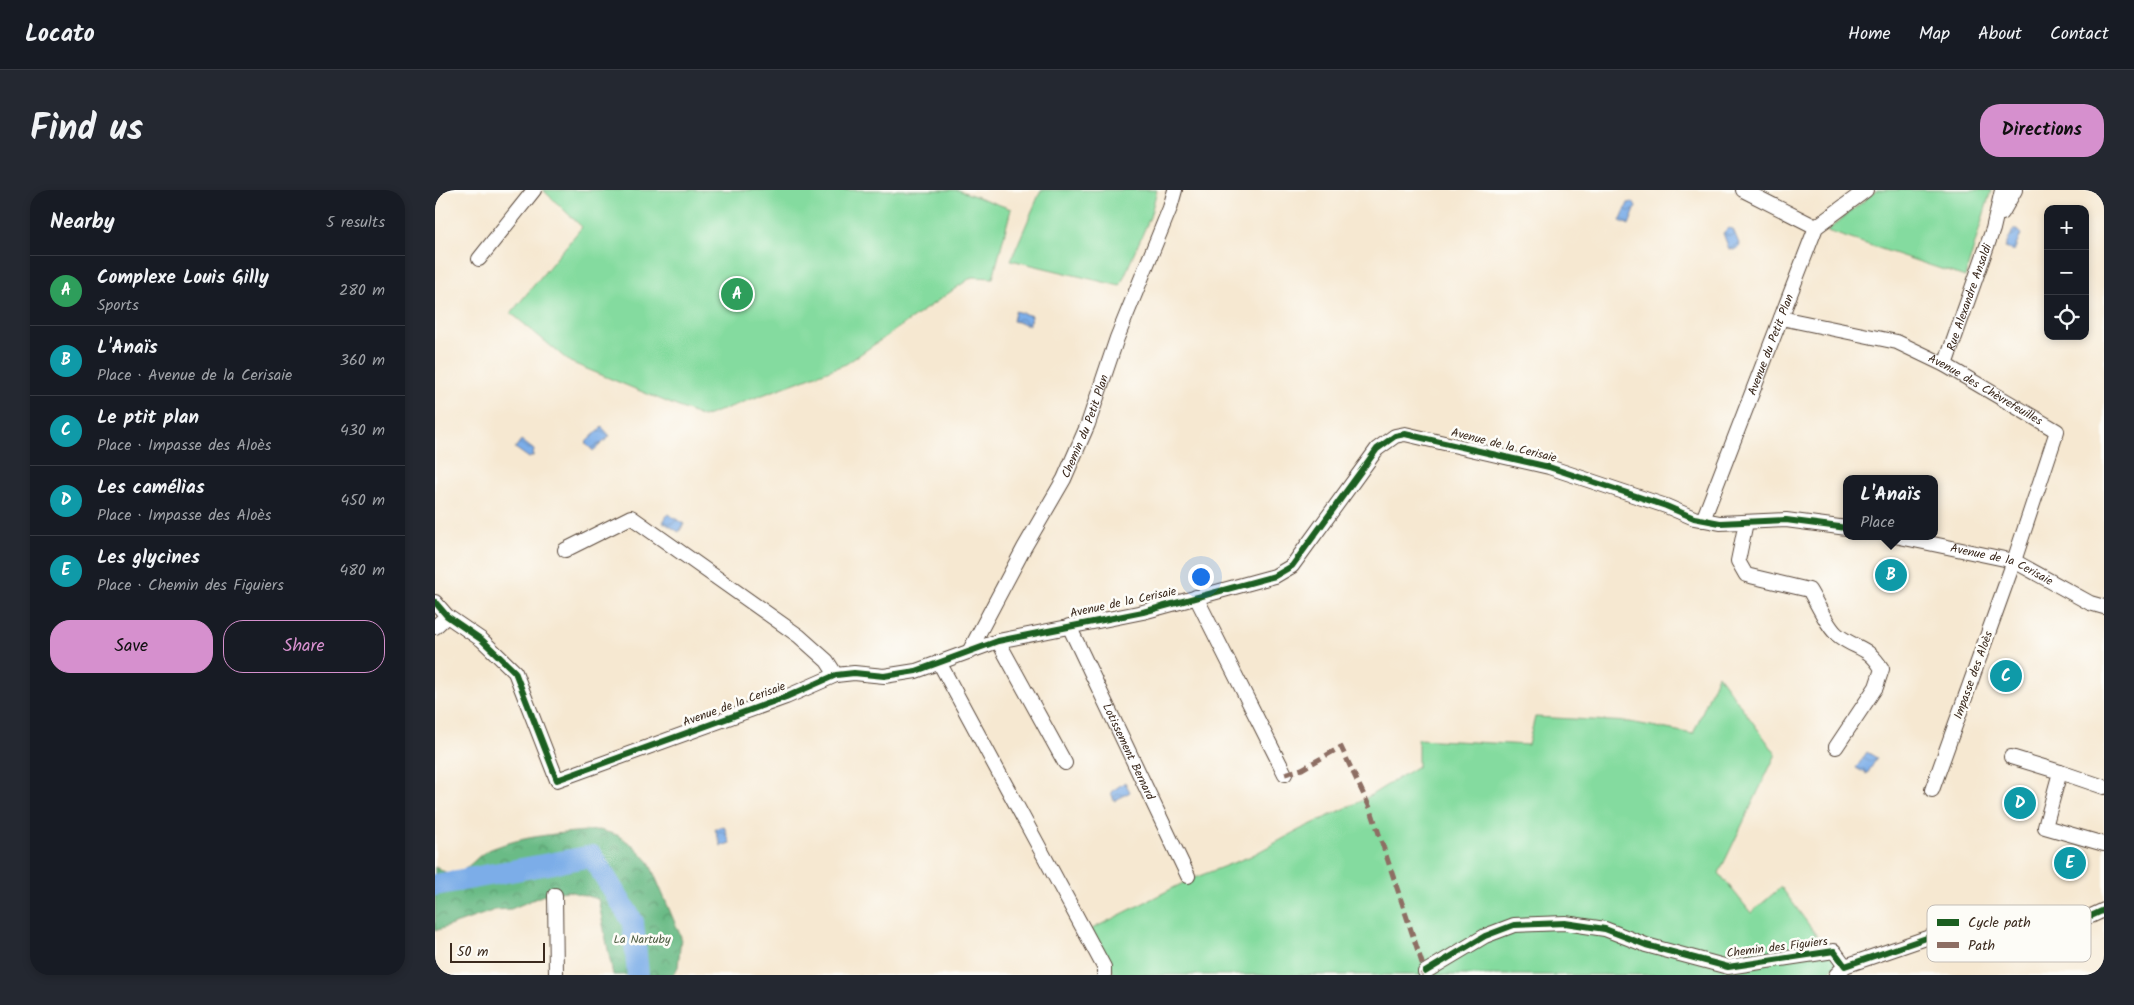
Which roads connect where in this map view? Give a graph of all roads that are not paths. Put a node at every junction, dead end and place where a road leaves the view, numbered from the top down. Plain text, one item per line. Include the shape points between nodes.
1 (534, 190) edge
2 (1175, 190) edge
3 (1743, 190) edge
4 (1866, 190) edge
5 (2002, 190) edge
6 (2015, 190) edge
7 (1816, 227) junction
8 (1993, 229) junction
9 (479, 258) dead end
10 (1781, 318) junction
11 (1945, 365) junction
12 (1703, 520) junction
13 (1746, 522) junction
14 (1843, 527) edge
15 (1914, 540) edge
16 (565, 550) dead end
17 (2013, 561) junction
18 (1196, 597) junction
19 (435, 602) edge
20 (2104, 607) edge
21 (447, 616) junction
22 (1069, 626) junction
23 (435, 627) edge
24 (998, 641) junction
25 (971, 650) junction
26 (939, 662) junction
27 (836, 675) junction
28 (1836, 747) dead end
29 (2011, 757) dead end
30 (1065, 763) dead end
31 (2060, 772) junction
32 (1285, 774) dead end
33 (2104, 788) edge
34 (1932, 790) dead end
35 (2104, 844) edge
36 (1188, 876) dead end
37 (555, 895) dead end
38 (2104, 910) edge
39 (2091, 916) edge
40 (1927, 938) edge
41 (1840, 970) edge
42 (1425, 972) dead end
43 (556, 975) edge
44 (1104, 975) edge

1 - 9 street
2 - 25 street, Chemin du Petit Plan via 1071,464
3 - 7 street
4 - 7 street
5 - 8 street, Rue Alexandre Ansaldi
6 - 8 street, Rue Alexandre Ansaldi
7 - 10 street, Avenue du Petit Plan
8 - 11 street, Rue Alexandre Ansaldi
10 - 11 street, Avenue des Chèvrefeuilles via 1897,342
10 - 12 street, Avenue du Petit Plan
11 - 17 street, Avenue des Chèvrefeuilles via 2057,431
12 - 13 street, Avenue de la Cerisaie
12 - 18 street, Avenue de la Cerisaie via 1549,467 1405,434 1395,436 1377,449 1285,572
13 - 14 street, Avenue de la Cerisaie via 1786,520
13 - 28 street via 1737,561 1746,575 1809,590 1837,636 1874,657 1882,669 1876,688
15 - 17 street, Avenue de la Cerisaie
16 - 27 street via 631,517 799,636 827,660
17 - 20 street, Avenue de la Cerisaie
17 - 34 street, Impasse des Aloès
18 - 22 street, Avenue de la Cerisaie via 1143,612
18 - 32 street
19 - 21 street
21 - 23 street
21 - 27 street, Avenue de la Cerisaie via 482,640 515,672 557,780 777,700
22 - 24 street, Avenue de la Cerisaie
22 - 36 street, Lotissement Bernard
24 - 25 street, Avenue de la Cerisaie
24 - 30 street
25 - 26 street, Avenue de la Cerisaie
26 - 27 street, Avenue de la Cerisaie via 916,671 884,676
26 - 44 street via 1104,967
29 - 31 street
31 - 33 street
31 - 35 street via 2045,827
37 - 43 street
38 - 39 street, Chemin des Figuiers
40 - 41 street, Chemin des Figuiers
41 - 42 street, Chemin des Figuiers via 1834,951 1728,967 1605,929 1565,923 1514,925 1485,936

